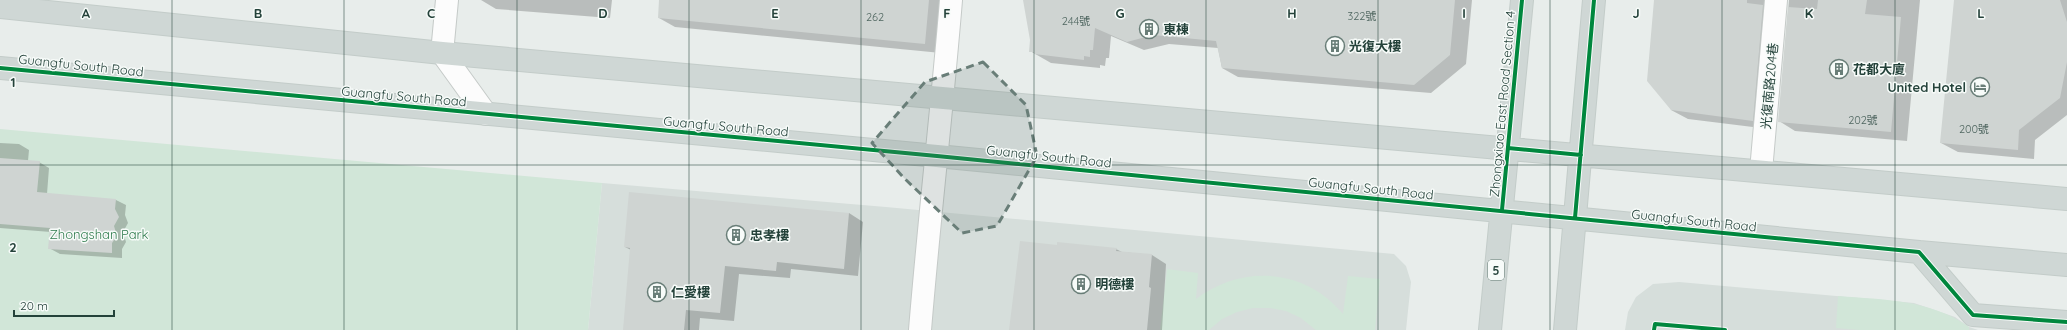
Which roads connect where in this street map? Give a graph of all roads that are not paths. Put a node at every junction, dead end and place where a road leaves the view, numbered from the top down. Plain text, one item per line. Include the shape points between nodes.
1 (447, 0) edge
2 (952, 0) edge
3 (1522, 0) edge
4 (1594, 0) edge
5 (1776, 0) edge
6 (0, 7) edge
7 (442, 53) junction
8 (0, 68) edge
9 (943, 98) junction
10 (486, 114) junction
11 (1508, 148) junction
12 (937, 156) junction
13 (1581, 156) junction
14 (1761, 171) junction
15 (2067, 199) edge
16 (1502, 210) junction
17 (1575, 218) junction
18 (1919, 252) junction
19 (2067, 265) edge
20 (2067, 322) edge
21 (920, 330) edge
22 (1490, 330) edge
23 (1565, 330) edge

1 - 7 lane
2 - 9 lane
3 - 11 main road, Zhongxiao East Road Section 4 / 5
4 - 13 main road
5 - 14 lane, 光復南路204巷
6 - 7 main road
7 - 9 main road
7 - 10 lane
8 - 10 main road, Guangfu South Road
9 - 11 main road
9 - 12 lane
10 - 12 main road, Guangfu South Road
11 - 13 main road
11 - 16 main road, Zhongxiao East Road Section 4 / 5
12 - 16 main road, Guangfu South Road
12 - 21 lane
13 - 14 main road
13 - 17 main road
14 - 15 main road
16 - 17 main road, Guangfu South Road
16 - 22 main road, Zhongxiao East Road Section 4 / 5
17 - 18 main road, Guangfu South Road
17 - 23 main road
18 - 19 main road, Guangfu South Road
18 - 20 main road via 1974,315

